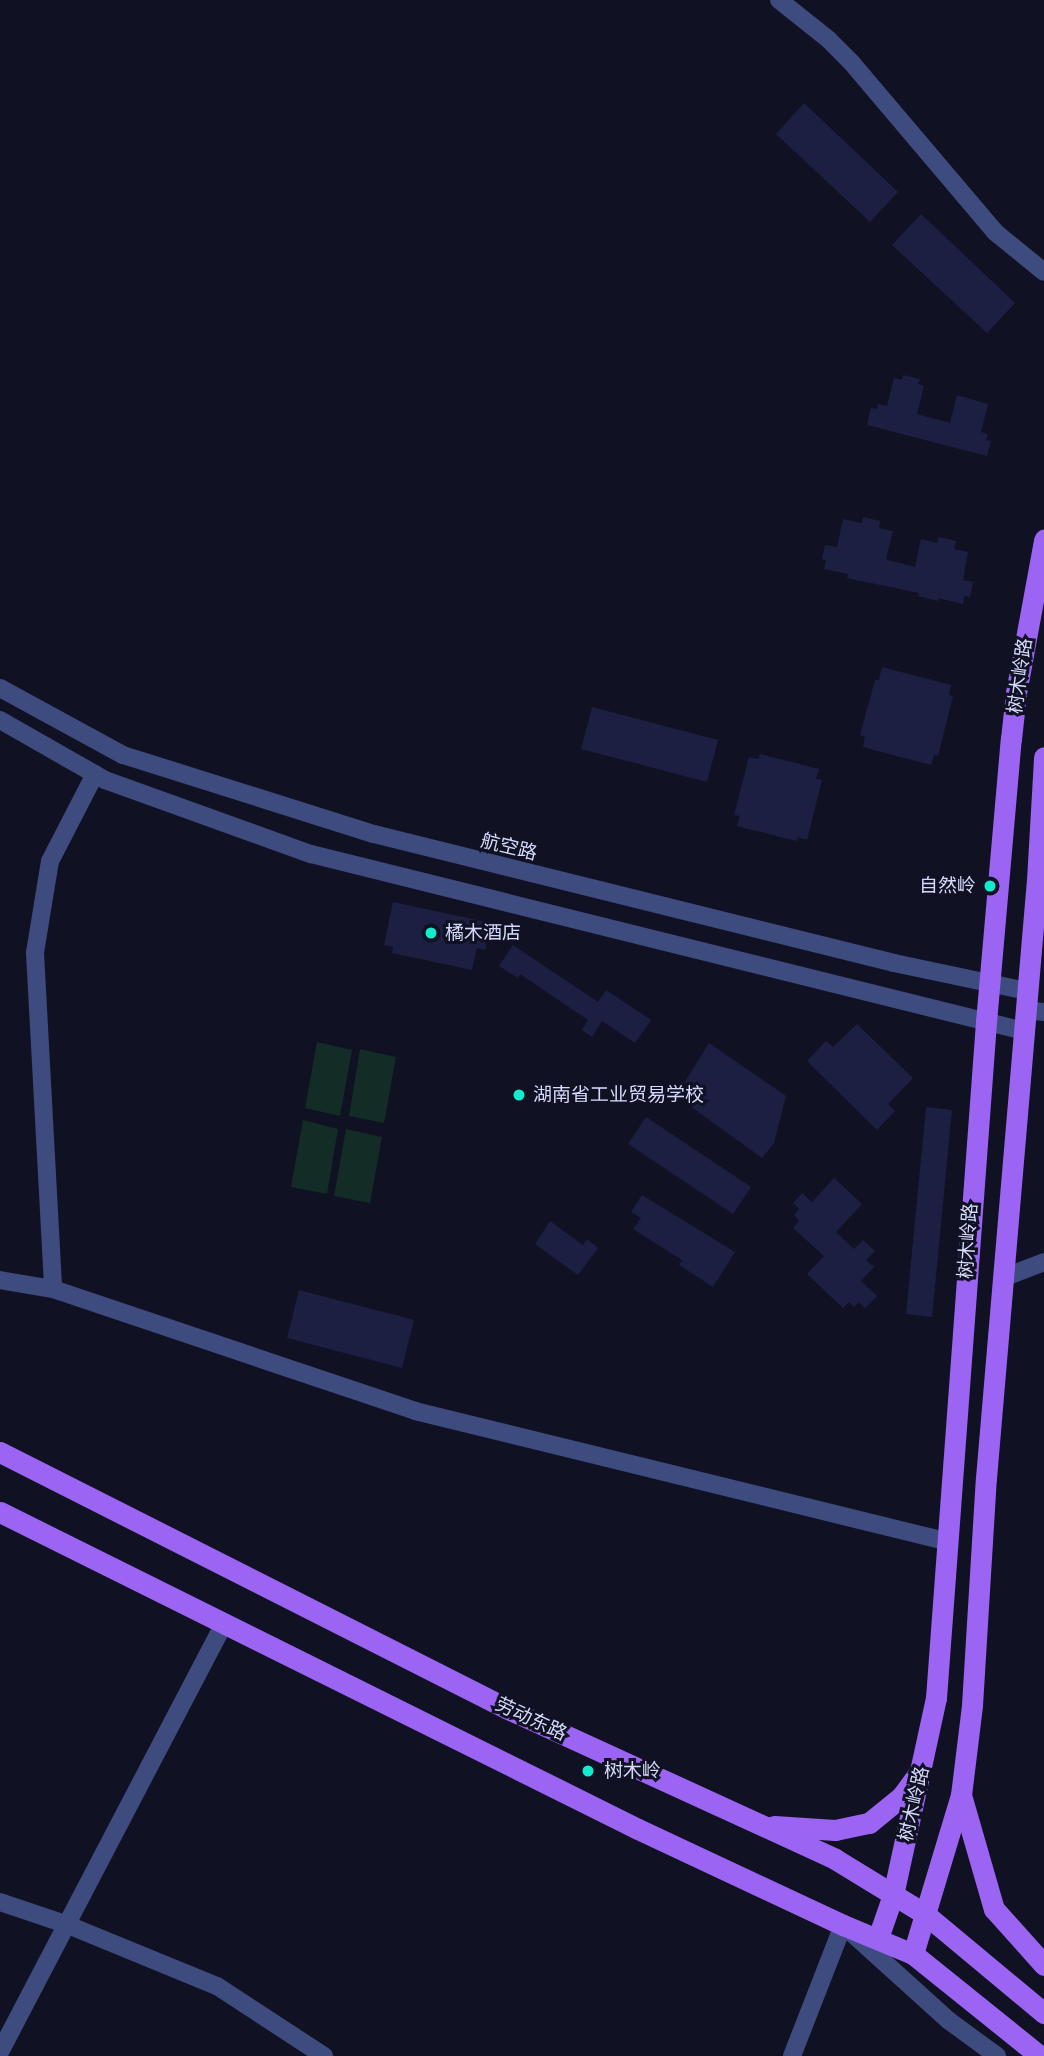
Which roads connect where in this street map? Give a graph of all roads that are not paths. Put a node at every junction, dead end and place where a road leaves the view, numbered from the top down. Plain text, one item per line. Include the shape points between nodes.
1 (779, 0) edge
2 (1044, 272) edge
3 (1044, 540) edge
4 (0, 688) edge
5 (0, 720) edge
6 (123, 755) junction
7 (1044, 757) edge
8 (100, 777) junction
9 (989, 982) junction
10 (1030, 1011) edge
11 (986, 1022) junction
12 (1044, 1262) edge
13 (1003, 1278) junction
14 (0, 1280) edge
15 (53, 1289) junction
16 (0, 1452) edge
17 (0, 1512) edge
18 (945, 1541) junction
19 (224, 1624) junction
20 (922, 1768) junction
21 (961, 1795) junction
22 (761, 1826) junction
23 (893, 1895) junction
24 (0, 1902) edge
25 (925, 1914) junction
26 (68, 1925) junction
27 (844, 1925) junction
28 (878, 1938) junction
29 (914, 1954) junction
30 (1044, 1965) edge
31 (1044, 2013) edge
32 (0, 2052) edge
33 (324, 2056) edge
34 (793, 2056) edge
35 (997, 2056) edge
36 (1040, 2056) edge

1 - 2 street via 852,62 995,232
3 - 9 main road, 树木岭路 via 1016,693
4 - 6 street, 航空路
5 - 8 street
6 - 8 street
6 - 9 street, 航空路 via 387,838 894,963
7 - 10 main road, 树木岭路
8 - 11 street via 311,854
8 - 15 street via 50,861 35,953
9 - 10 street, 航空路
9 - 11 main road, 树木岭路
10 - 11 street
10 - 13 main road, 树木岭路
11 - 18 main road, 树木岭路
12 - 13 street, 树木岭路
13 - 21 main road, 树木岭路 via 972,1705
14 - 15 street
15 - 18 street via 415,1411
16 - 22 main road, 劳动东路 via 508,1709
17 - 19 main road
18 - 20 main road, 树木岭路 via 936,1698
19 - 26 street
19 - 27 main road via 638,1829
20 - 22 main road via 902,1796 869,1823 835,1830
20 - 23 main road, 树木岭路
21 - 25 main road, 树木岭路
21 - 30 main road via 994,1909
22 - 23 main road, 劳动东路 via 835,1859
23 - 25 main road, 劳动东路
23 - 28 main road, 树木岭路
24 - 26 street
25 - 29 main road, 树木岭路
25 - 31 main road, 劳动东路
26 - 32 street
26 - 33 street via 217,1986
27 - 28 main road
27 - 34 street
27 - 35 street via 948,2020
28 - 29 main road
29 - 36 main road

